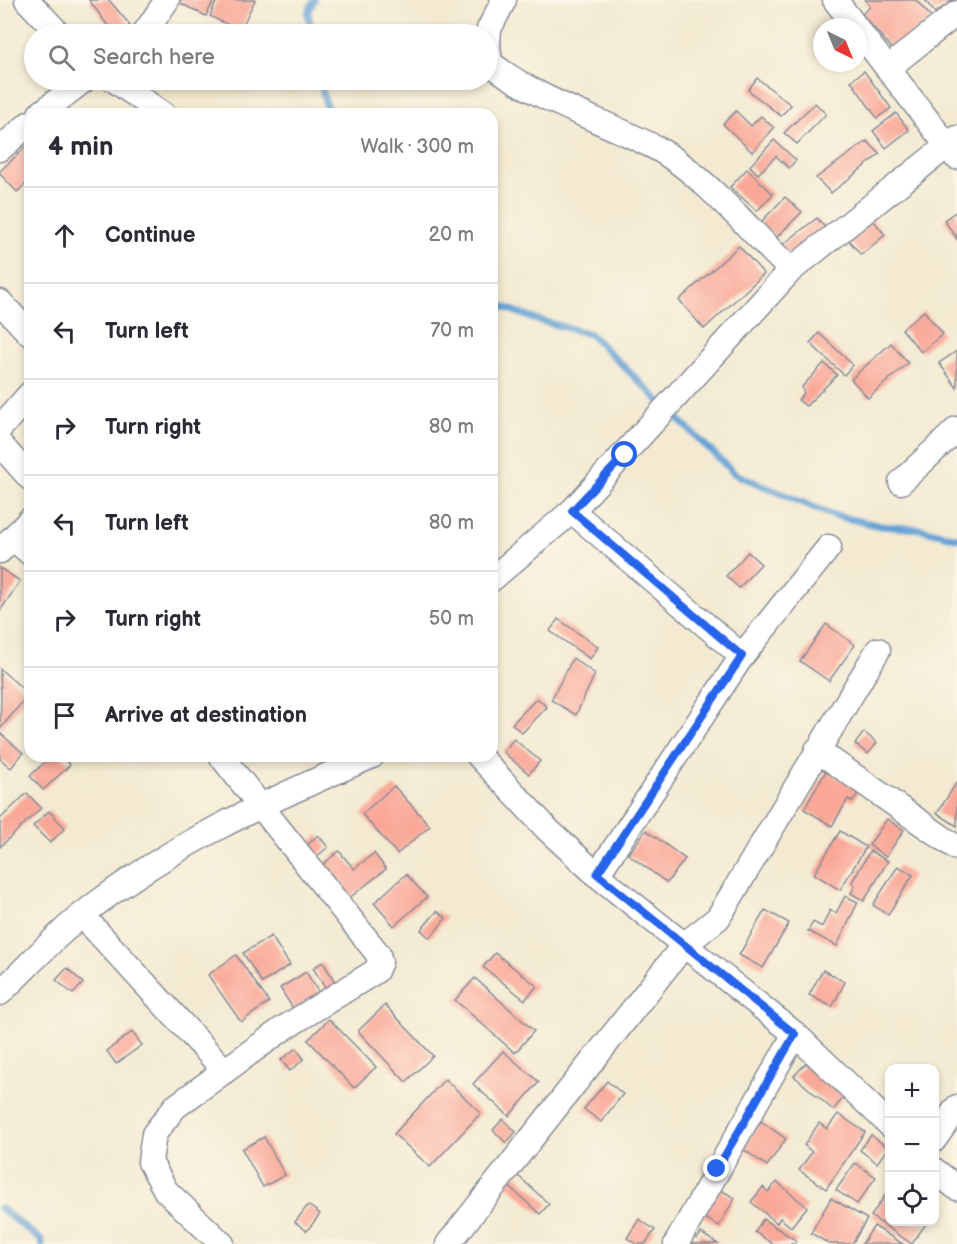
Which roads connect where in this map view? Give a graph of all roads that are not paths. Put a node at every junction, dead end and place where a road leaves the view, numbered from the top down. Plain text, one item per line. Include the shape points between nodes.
1 (27, 0) edge
2 (167, 0) edge
3 (504, 0) edge
4 (835, 0) edge
5 (957, 13) edge
6 (849, 18) edge
7 (50, 24) edge
8 (151, 24) edge
9 (492, 24) edge
10 (867, 41) edge
11 (888, 68) junction
12 (498, 69) edge
13 (71, 90) edge
14 (128, 90) edge
15 (48, 108) edge
16 (154, 108) edge
17 (24, 128) edge
18 (954, 147) edge
19 (0, 149) edge
20 (791, 270) junction
21 (0, 302) edge
22 (24, 328) edge
23 (24, 401) edge
24 (0, 428) edge
25 (957, 429) edge
26 (0, 444) edge
27 (24, 471) edge
28 (901, 482) dead end
29 (572, 511) junction
30 (24, 530) edge
31 (14, 547) edge
32 (829, 548) dead end
33 (498, 574) edge
34 (878, 650) dead end
35 (742, 656) junction
36 (817, 750) junction
37 (226, 762) edge
38 (358, 762) edge
39 (485, 762) edge
40 (260, 804) junction
41 (957, 848) edge
42 (597, 874) junction
43 (82, 915) junction
44 (684, 945) junction
45 (0, 993) edge
46 (795, 1034) junction
47 (225, 1071) junction
48 (957, 1107) edge
49 (885, 1120) edge
50 (939, 1133) edge
51 (937, 1172) edge
52 (957, 1188) edge
53 (222, 1244) edge
54 (448, 1244) edge
55 (676, 1244) edge

1 - 7 street
2 - 8 street
3 - 9 street
4 - 6 street
5 - 11 street
10 - 11 street
11 - 18 street
12 - 20 street via 515,83 658,149 701,182
13 - 15 street
14 - 16 street
17 - 19 street
18 - 20 street
20 - 29 street
21 - 22 street
23 - 24 street
25 - 28 street
26 - 27 street
29 - 33 street
29 - 35 street
30 - 31 street
32 - 35 street
34 - 36 street
35 - 42 street
36 - 41 street
36 - 44 street via 718,918
37 - 40 street
38 - 40 street
39 - 42 street via 542,824
40 - 43 street via 166,856
40 - 47 street via 378,954 380,962 376,971 281,1030
42 - 44 street
43 - 45 street
43 - 47 street
44 - 46 street
44 - 54 street
46 - 49 street
46 - 55 street
47 - 53 street via 175,1107 154,1134 150,1162 166,1191
48 - 50 street
51 - 52 street

